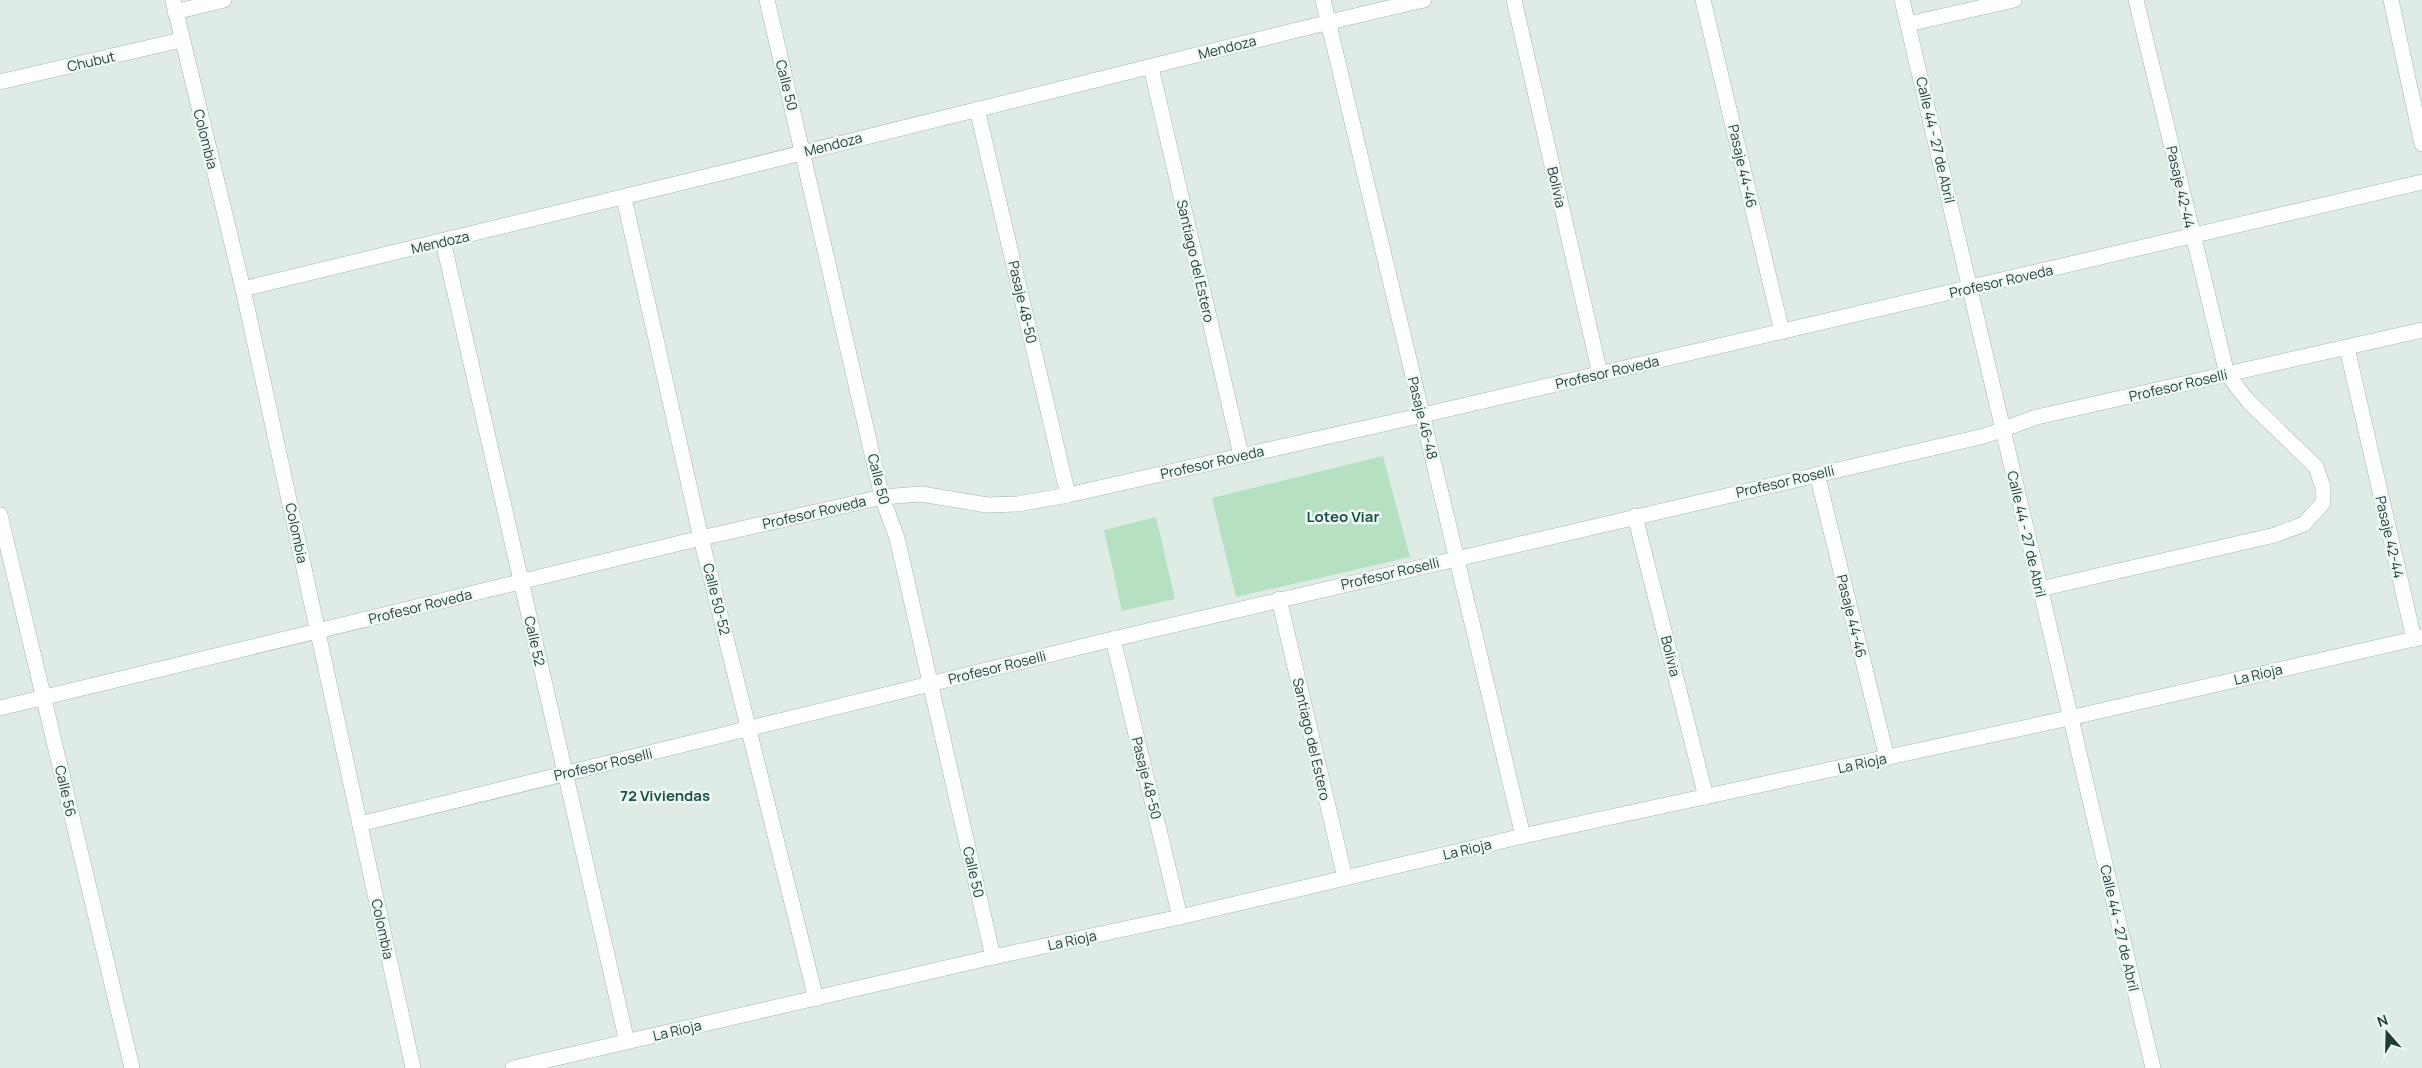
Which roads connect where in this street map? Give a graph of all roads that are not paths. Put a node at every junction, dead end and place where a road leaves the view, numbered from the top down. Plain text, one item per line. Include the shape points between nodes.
1 (224, 0) edge
2 (767, 0) edge
3 (1323, 0) edge
4 (1424, 0) edge
5 (1514, 0) edge
6 (1703, 0) edge
7 (1902, 0) edge
8 (2014, 0) edge
9 (2136, 0) edge
10 (2390, 0) edge
11 (174, 6) edge
12 (1328, 21) junction
13 (1908, 24) junction
14 (181, 40) junction
15 (1151, 67) junction
16 (0, 82) edge
17 (978, 109) junction
18 (2422, 144) edge
19 (803, 151) junction
20 (2422, 182) edge
21 (624, 198) junction
22 (2193, 236) junction
23 (443, 241) junction
24 (1971, 288) junction
25 (243, 289) junction
26 (2422, 330) edge
27 (1782, 332) junction
28 (2347, 348) junction
29 (1600, 374) junction
30 (2227, 374) junction
31 (1422, 415) junction
32 (2003, 429) junction
33 (1241, 455) junction
34 (1817, 474) junction
35 (1068, 495) junction
36 (882, 497) junction
37 (0, 514) edge
38 (1636, 516) junction
39 (702, 538) junction
40 (1458, 557) junction
41 (522, 582) junction
42 (2040, 588) junction
43 (1279, 600) junction
44 (318, 631) junction
45 (1113, 638) junction
46 (2418, 638) edge
47 (932, 683) junction
48 (43, 698) junction
49 (0, 708) edge
50 (2069, 718) junction
51 (751, 730) junction
52 (1887, 758) junction
53 (565, 773) junction
54 (1706, 797) junction
55 (360, 824) junction
56 (1523, 836) junction
57 (1345, 878) junction
58 (1180, 917) junction
59 (993, 957) junction
60 (816, 999) junction
61 (627, 1042) junction
62 (132, 1068) edge
63 (413, 1068) edge
64 (513, 1068) edge
65 (2153, 1068) edge

1 - 11 street
2 - 19 street, Calle 50
3 - 12 street, Pasaje 46-48
4 - 12 street, Mendoza
5 - 29 street, Bolivia
6 - 27 street, Pasaje 44-46
7 - 13 street, Calle 44 - 27 de Abril
8 - 13 street
9 - 22 street, Pasaje 42-44
10 - 18 street
11 - 14 street, Colombia
12 - 15 street, Mendoza
12 - 31 street, Pasaje 46-48
13 - 24 street, Calle 44 - 27 de Abril
14 - 16 street, Chubut
14 - 25 street, Colombia
15 - 17 street, Mendoza
15 - 33 street, Santiago del Estero
17 - 19 street, Mendoza
17 - 35 street, Pasaje 48-50
19 - 21 street, Mendoza
19 - 36 street, Calle 50
20 - 22 street, Profesor Roveda
21 - 23 street, Mendoza
21 - 39 street, Calle 50-52
22 - 24 street, Profesor Roveda
22 - 30 street, Pasaje 42-44
23 - 25 street, Mendoza
23 - 41 street, Calle 52
24 - 27 street, Profesor Roveda
24 - 32 street, Calle 44 - 27 de Abril
25 - 44 street, Colombia
26 - 28 street, Profesor Roselli
27 - 29 street, Profesor Roveda
28 - 30 street, Profesor Roselli
28 - 46 street, Pasaje 42-44
29 - 31 street, Profesor Roveda
30 - 32 street, Profesor Roselli via 2037,417
30 - 42 street via 2248,401 2316,467 2323,487 2323,503 2304,524 2275,535
31 - 33 street, Profesor Roveda
31 - 40 street, Pasaje 46-48
32 - 34 street, Profesor Roselli
32 - 42 street, Calle 44 - 27 de Abril
33 - 35 street, Profesor Roveda
34 - 38 street, Profesor Roselli
34 - 52 street, Pasaje 44-46
35 - 36 street, Profesor Roveda via 1018,504 987,505 921,494
36 - 39 street, Profesor Roveda
36 - 47 street, Calle 50 via 897,538
37 - 48 street, Calle 56
38 - 40 street, Profesor Roselli
38 - 54 street, Bolivia
39 - 41 street, Profesor Roveda
39 - 51 street, Calle 50-52
40 - 43 street, Profesor Roselli
40 - 56 street, Pasaje 46-48
41 - 44 street, Profesor Roveda
41 - 53 street, Calle 52
42 - 50 street, Calle 44 - 27 de Abril
43 - 45 street, Profesor Roselli
43 - 57 street, Santiago del Estero
44 - 48 street, Profesor Roveda
44 - 55 street, Colombia
45 - 47 street, Profesor Roselli
45 - 58 street, Pasaje 48-50
46 - 50 street, La Rioja
47 - 51 street, Profesor Roselli
47 - 59 street, Calle 50
48 - 49 street, Profesor Roveda
48 - 62 street, Calle 56
50 - 52 street, La Rioja
50 - 65 street, Calle 44 - 27 de Abril
51 - 53 street, Profesor Roselli
51 - 60 street, Calle 50-52
52 - 54 street, La Rioja
53 - 55 street, Profesor Roselli
53 - 61 street, Calle 52
54 - 56 street, La Rioja
55 - 63 street, Colombia
56 - 57 street, La Rioja
57 - 58 street, La Rioja
58 - 59 street, La Rioja
59 - 60 street, La Rioja
60 - 61 street, La Rioja
61 - 64 street, La Rioja

